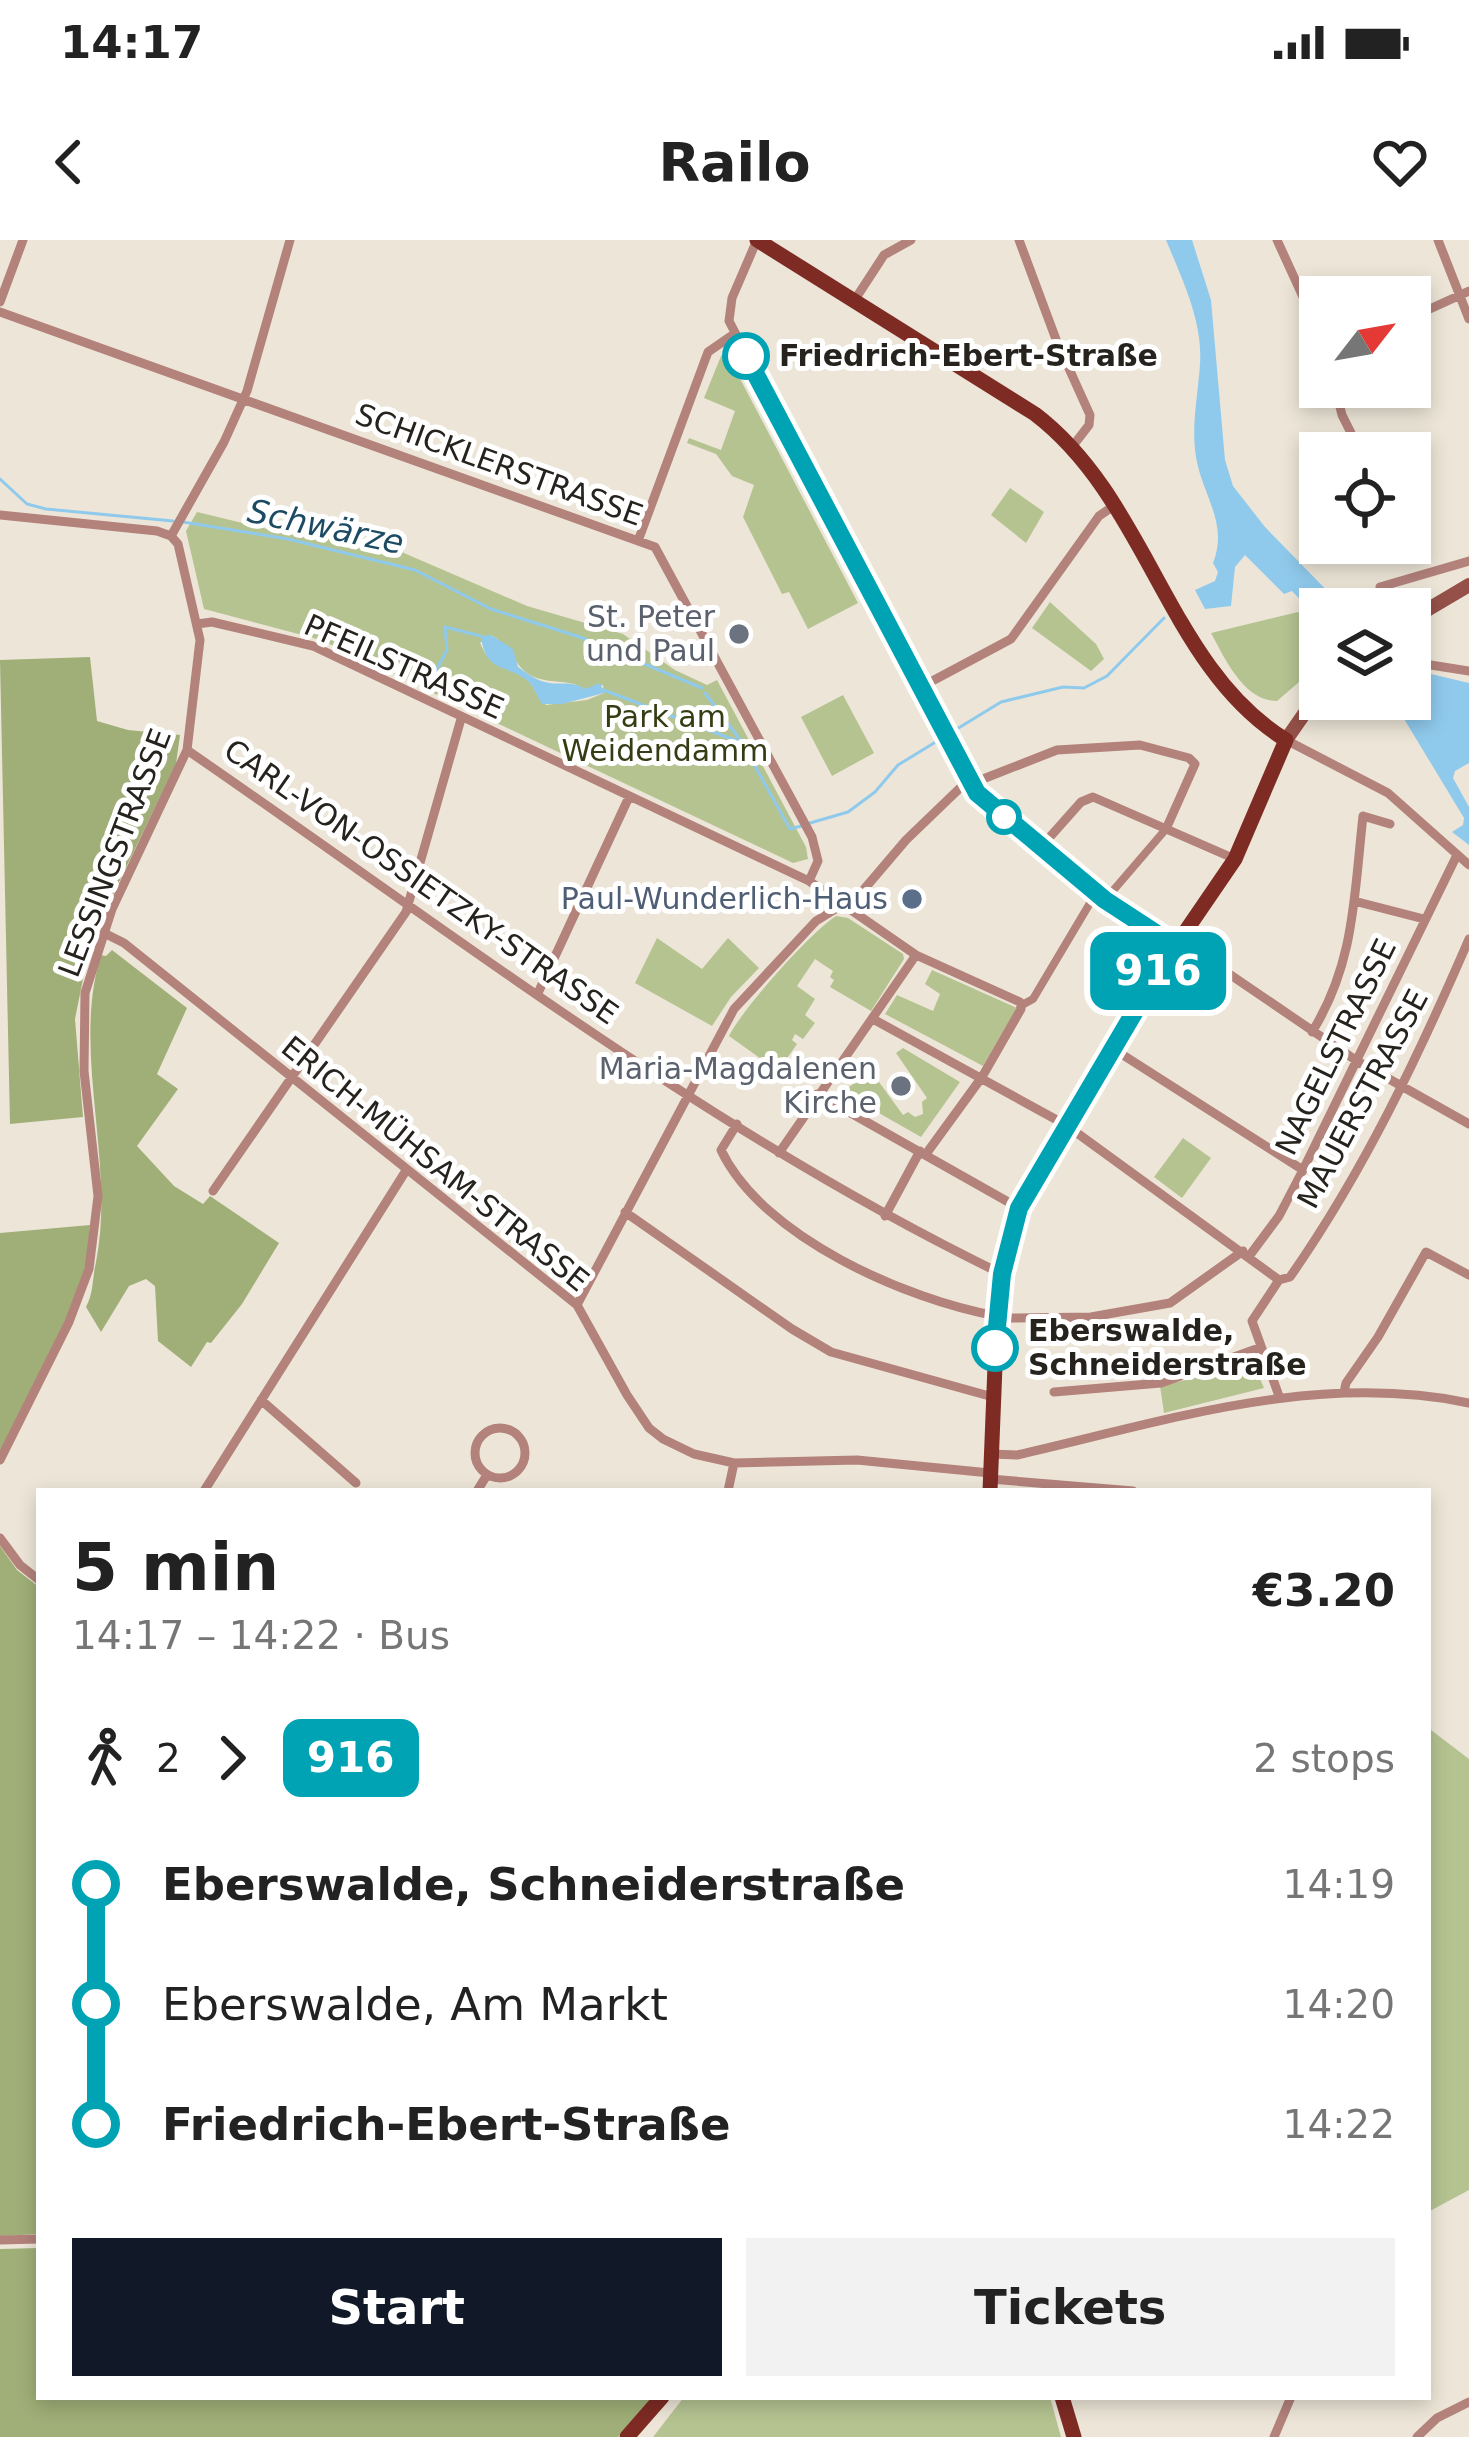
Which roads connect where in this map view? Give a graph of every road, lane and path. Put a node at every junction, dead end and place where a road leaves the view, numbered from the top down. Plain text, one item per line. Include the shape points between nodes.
1 (22, 240) edge
2 (290, 240) edge
3 (757, 240) edge
4 (911, 240) edge
5 (1019, 240) edge
6 (1277, 240) edge
7 (1438, 240) edge
8 (1299, 288) edge
9 (1464, 294) edge
10 (854, 301) junction
11 (0, 302) edge
12 (1431, 309) edge
13 (0, 312) edge
14 (1469, 319) edge
15 (734, 334) junction
16 (243, 399) junction
17 (1072, 446) junction
18 (1115, 505) junction
19 (0, 515) edge
20 (176, 527) junction
21 (644, 543) junction
22 (1469, 561) edge
23 (1469, 585) edge
24 (1379, 586) dead end
25 (1431, 608) edge
26 (197, 624) junction
27 (1431, 665) edge
28 (1469, 671) edge
29 (920, 687) junction
30 (460, 719) junction
31 (1300, 720) edge
32 (1286, 740) junction
33 (187, 750) junction
34 (971, 784) junction
35 (629, 797) junction
36 (1390, 824) dead end
37 (1166, 829) junction
38 (1041, 848) junction
39 (1456, 855) junction
40 (1235, 859) junction
41 (1469, 865) edge
42 (809, 880) junction
43 (1101, 897) junction
44 (1354, 901) junction
45 (410, 904) junction
46 (843, 904) junction
47 (1424, 920) junction
48 (104, 933) junction
49 (1469, 939) edge
50 (1179, 942) junction
51 (916, 955) junction
52 (1216, 965) joint
53 (538, 993) junction
54 (1022, 1005) junction
55 (873, 1019) junction
56 (1312, 1032) junction
57 (1112, 1048) junction
58 (1357, 1060) junction
59 (292, 1077) junction
60 (982, 1077) junction
61 (1403, 1087) junction
62 (686, 1094) junction
63 (818, 1094) junction
64 (737, 1124) junction
65 (1469, 1124) edge
66 (1066, 1125) junction
67 (779, 1153) junction
68 (923, 1153) junction
69 (406, 1169) junction
70 (1304, 1171) junction
71 (213, 1191) dead end
72 (1019, 1208) junction
73 (625, 1211) junction
74 (885, 1216) junction
75 (1246, 1253) junction
76 (1002, 1274) junction
77 (1469, 1275) edge
78 (1279, 1280) junction
79 (577, 1304) junction
80 (1003, 1317) junction
81 (1259, 1348) junction
82 (1054, 1391) dead end
83 (1344, 1392) junction
84 (1280, 1396) junction
85 (993, 1397) junction
86 (261, 1400) junction
87 (1469, 1403) edge
88 (991, 1454) junction
89 (0, 1460) edge
90 (734, 1463) junction
91 (487, 1475) junction
92 (990, 1481) edge
93 (356, 1483) dead end
94 (206, 1488) edge
95 (479, 1488) edge
96 (729, 1488) edge
97 (1102, 1488) edge
98 (0, 1538) edge
99 (36, 1578) edge
100 (0, 2240) edge
101 (36, 2240) edge
102 (659, 2400) edge
103 (1063, 2400) edge
104 (1290, 2400) edge
105 (1469, 2402) edge
106 (627, 2437) edge
107 (1074, 2437) edge
108 (1274, 2437) edge
109 (1417, 2437) edge

1 - 11 street
2 - 16 street
3 - 10 main road
3 - 15 street via 728,311
4 - 10 street via 884,255
5 - 17 street via 1090,416
6 - 8 street
7 - 9 street
9 - 12 street
9 - 14 street
10 - 17 main road via 1035,414
13 - 16 street, SCHICKLERSTRASSE
15 - 21 street via 708,352
15 - 29 street
16 - 20 street
16 - 21 street, SCHICKLERSTRASSE
17 - 18 main road
18 - 29 street via 1011,639
18 - 32 main road via 1214,676
19 - 20 street
20 - 26 street, LESSINGSTRASSE
21 - 42 street, SCHICKLERSTRASSE via 659,552 809,831 818,854
22 - 24 street
23 - 25 main road
26 - 30 street, PFEILSTRASSE via 313,646
26 - 33 street, LESSINGSTRASSE
27 - 28 street
29 - 34 street
30 - 35 street, PFEILSTRASSE
30 - 45 street
31 - 32 main road
32 - 39 street via 1388,793
32 - 40 main road
33 - 45 street, CARL-VON-OSSIETZKY-STRASSE
33 - 48 street, LESSINGSTRASSE
34 - 37 street via 1057,750 1140,745 1189,758 1195,768
34 - 38 street
34 - 46 street
35 - 42 street, PFEILSTRASSE
35 - 53 street
36 - 44 street via 1363,816
37 - 38 street via 1093,797
37 - 40 street
37 - 43 street
38 - 43 street
39 - 41 street
39 - 47 street, NAGELSTRASSE
40 - 50 main road
42 - 46 street, PFEILSTRASSE
43 - 50 street
43 - 54 street
44 - 47 street
44 - 56 street via 1348,954
45 - 53 street, CARL-VON-OSSIETZKY-STRASSE
45 - 59 street
46 - 51 street, PFEILSTRASSE
46 - 62 street via 816,921 734,1009
47 - 58 street, NAGELSTRASSE
48 - 59 street, ERICH-MÜHSAM-STRASSE
48 - 89 street, LESSINGSTRASSE via 82,1020 98,1196 89,1269
49 - 61 street, MAUERSTRASSE
50 - 52 street
50 - 57 main road
51 - 54 street, PFEILSTRASSE
51 - 55 street
52 - 56 street
53 - 62 street, CARL-VON-OSSIETZKY-STRASSE
54 - 60 street
55 - 60 street
55 - 63 street
56 - 58 street
57 - 66 main road
57 - 70 street
58 - 61 street
58 - 70 street, NAGELSTRASSE
59 - 69 street, ERICH-MÜHSAM-STRASSE
59 - 71 street
60 - 66 street
60 - 68 street
61 - 65 street
61 - 78 street, MAUERSTRASSE via 1338,1205 1290,1276
62 - 64 street, CARL-VON-OSSIETZKY-STRASSE
62 - 73 street
63 - 67 street
63 - 68 street
64 - 67 street, CARL-VON-OSSIETZKY-STRASSE
64 - 80 street, NAGELSTRASSE via 721,1150 737,1180 777,1216 873,1274
66 - 72 main road
66 - 75 street
67 - 74 street, CARL-VON-OSSIETZKY-STRASSE
68 - 72 street
68 - 74 street
69 - 79 street, ERICH-MÜHSAM-STRASSE
69 - 86 street
70 - 75 street, NAGELSTRASSE
72 - 76 main road
73 - 79 street
73 - 85 street via 831,1352
74 - 76 street, CARL-VON-OSSIETZKY-STRASSE
75 - 78 street
75 - 80 street, NAGELSTRASSE via 1170,1303 1091,1317
76 - 80 main road
77 - 83 street via 1426,1252
78 - 81 street, MAUERSTRASSE via 1252,1321
79 - 90 street, ERICH-MÜHSAM-STRASSE via 649,1429 694,1454
80 - 85 main road
81 - 82 street via 1180,1378
81 - 84 street
83 - 84 street
83 - 87 street
84 - 88 street via 1017,1455
85 - 88 main road
86 - 93 street
86 - 94 street
88 - 92 main road
90 - 92 street, ERICH-MÜHSAM-STRASSE via 857,1460
90 - 96 street
91 - 91 street via 504,1479 520,1470 526,1454 513,1431 496,1428 476,1444 476,1462
91 - 95 street
92 - 97 street, ERICH-MÜHSAM-STRASSE
98 - 99 street
100 - 101 street
102 - 106 main road
103 - 107 main road
104 - 108 street
105 - 109 street

